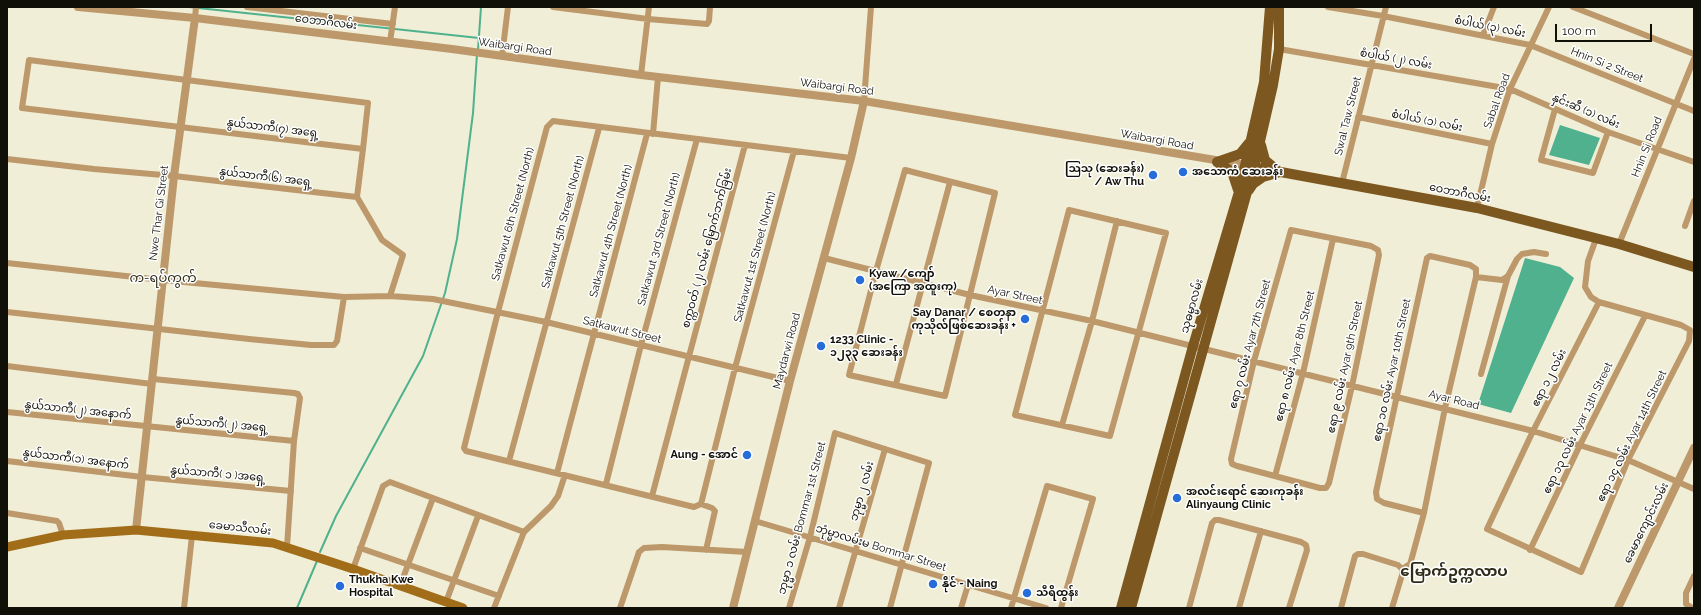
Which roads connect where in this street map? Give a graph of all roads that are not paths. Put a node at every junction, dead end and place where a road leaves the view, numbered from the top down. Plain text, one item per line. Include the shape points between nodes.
1 (78, 7) edge
2 (247, 7) edge
3 (395, 7) edge
4 (508, 7) edge
5 (554, 7) edge
6 (650, 7) edge
7 (710, 7) edge
8 (871, 7) edge
9 (1270, 7) edge
10 (1279, 7) edge
11 (1328, 7) edge
12 (1386, 7) edge
13 (1494, 7) edge
14 (1549, 7) edge
15 (1572, 7) edge
16 (140, 10) edge
17 (601, 10) edge
18 (195, 12) edge
19 (1383, 16) junction
20 (648, 19) junction
21 (393, 26) junction
22 (1483, 36) junction
23 (390, 40) junction
24 (1530, 45) junction
25 (452, 49) joint
26 (1279, 49) junction
27 (1694, 54) edge
28 (502, 56) junction
29 (1694, 59) edge
30 (1371, 64) junction
31 (641, 75) junction
32 (658, 77) junction
33 (187, 81) junction
34 (1510, 89) junction
35 (864, 101) junction
36 (1675, 104) junction
37 (1554, 109) junction
38 (1694, 111) edge
39 (1358, 117) junction
40 (181, 128) junction
41 (599, 128) junction
42 (1608, 132) junction
43 (650, 134) junction
44 (697, 139) junction
45 (1256, 141) junction
46 (745, 144) junction
47 (1492, 144) junction
48 (1657, 148) junction
49 (363, 149) junction
50 (794, 150) junction
51 (851, 158) junction
52 (7, 159) edge
53 (1217, 162) junction
54 (1694, 162) edge
55 (1250, 166) junction
56 (1281, 172) junction
57 (174, 176) junction
58 (950, 182) junction
59 (1342, 183) junction
60 (1243, 192) junction
61 (357, 197) junction
62 (1693, 205) edge
63 (1477, 208) junction
64 (1117, 221) junction
65 (1685, 226) dead end
66 (1333, 239) junction
67 (1596, 239) junction
68 (1619, 244) junction
69 (1546, 254) dead end
70 (824, 258) junction
71 (7, 263) edge
72 (1694, 267) edge
73 (876, 270) junction
74 (1508, 276) junction
75 (1476, 277) junction
76 (162, 280) junction
77 (924, 283) junction
78 (970, 295) junction
79 (390, 296) junction
80 (344, 298) junction
81 (1599, 302) junction
82 (1043, 311) junction
83 (7, 312) edge
84 (498, 312) junction
85 (1646, 316) junction
86 (1092, 321) junction
87 (546, 322) junction
88 (158, 329) junction
89 (1140, 333) junction
90 (594, 334) junction
91 (641, 345) junction
92 (1198, 347) junction
93 (689, 357) junction
94 (1254, 362) junction
95 (7, 366) edge
96 (736, 368) junction
97 (1303, 373) junction
98 (1481, 374) dead end
99 (790, 381) junction
100 (152, 382) junction
101 (896, 384) junction
102 (1352, 386) junction
103 (1397, 396) junction
104 (1445, 408) junction
105 (7, 412) edge
106 (1062, 425) junction
107 (148, 427) junction
108 (1533, 431) junction
109 (294, 441) junction
110 (1580, 446) junction
111 (1694, 448) edge
112 (885, 449) junction
113 (1628, 460) junction
114 (7, 461) edge
115 (509, 461) junction
116 (557, 473) junction
117 (565, 475) junction
118 (1275, 476) junction
119 (142, 477) junction
120 (1678, 481) junction
121 (606, 484) junction
122 (1694, 489) edge
123 (291, 491) junction
124 (652, 496) junction
125 (433, 498) junction
126 (701, 504) junction
127 (7, 513) edge
128 (1424, 513) junction
129 (478, 516) junction
130 (755, 521) junction
131 (136, 530) junction
132 (1261, 531) junction
133 (524, 532) junction
134 (63, 535) junction
135 (192, 536) junction
136 (810, 537) junction
137 (287, 547) junction
138 (7, 548) edge
139 (360, 548) junction
140 (706, 550) junction
141 (1530, 550) junction
142 (855, 551) junction
143 (747, 552) junction
144 (408, 564) junction
145 (902, 566) junction
146 (353, 569) junction
147 (1402, 569) junction
148 (1694, 576) edge
149 (454, 580) junction
150 (968, 585) junction
151 (400, 586) junction
152 (499, 596) junction
153 (1014, 598) junction
154 (454, 606) edge
155 (184, 608) edge
156 (494, 608) edge
157 (620, 608) edge
158 (733, 608) edge
159 (789, 608) edge
160 (839, 608) edge
161 (890, 608) edge
162 (961, 608) edge
163 (1011, 608) edge
164 (1046, 608) edge
165 (1061, 608) edge
166 (1121, 608) edge
167 (1131, 608) edge
168 (1189, 608) edge
169 (1239, 608) edge
170 (1290, 608) edge
171 (1341, 608) edge
172 (1392, 608) edge
173 (1618, 608) edge
174 (1692, 608) edge

1 - 16 street, ဝေဘာဂီလမ်း
2 - 21 street
3 - 21 street
4 - 28 street
5 - 17 street
6 - 20 street
7 - 20 street via 707,24
8 - 35 street
9 - 45 main road, သုဓမ္မာလမ်း
10 - 26 main road, သုဓမ္မာလမ်း
11 - 19 street, စံပါယ် (၃) လမ်း
12 - 19 street, Swal Taw Street
13 - 22 street
14 - 24 street, Sabal Road
15 - 27 street
16 - 18 street, ဝေဘာဂီလမ်း
17 - 20 street
18 - 23 street, ဝေဘာဂီလမ်း
18 - 33 street, Nwe Thar Gi Street
19 - 22 street, စံပါယ် (၃) လမ်း
19 - 30 street, Swal Taw Street
20 - 31 street
21 - 23 street
22 - 24 street, စံပါယ် (၃) လမ်း
23 - 25 street, ဝေဘာဂီလမ်း
24 - 34 street, Sabal Road
24 - 36 street, Hnin Si 2 Street
25 - 28 street, Waibargi Road
26 - 30 street, စံပါယ် (၂) လမ်း
26 - 45 main road, သုဓမ္မာလမ်း via 1273,85
28 - 31 street, Waibargi Road
29 - 36 street, Hnin Si Road
30 - 34 street, စံပါယ် (၂) လမ်း
30 - 39 street, Swal Taw Street
31 - 32 street, Waibargi Road
32 - 35 street, Waibargi Road
32 - 43 street, Satkawut 4th Street (North)
33 - 40 street, Nwe Thar Gi Street
33 - 40 street, နွယ်သာကီ(၇) အရှေ့ via 29,60 22,108
33 - 49 street via 368,103
34 - 37 street, နှင်းဆီ (၁) လမ်း
34 - 47 street, Sabal Road
35 - 51 street, Maydarwi Road
35 - 53 street, Waibargi Road
36 - 38 street, Hnin Si 2 Street
36 - 48 street, Hnin Si Road
37 - 42 street, နှင်းဆီ (၁) လမ်း
37 - 42 street via 1541,160 1593,173
39 - 47 street, စံပါယ် (၁) လမ်း
39 - 59 street, Swal Taw Street
40 - 49 street, နွယ်သာကီ(၇) အရှေ့
40 - 57 street, Nwe Thar Gi Street
41 - 43 street
41 - 84 street, Satkawut 6th Street (North) via 553,121 547,126
41 - 87 street, Satkawut 5th Street (North)
42 - 48 street, နှင်းဆီ (၁) လမ်း
43 - 44 street
43 - 90 street, Satkawut 4th Street (North)
44 - 46 street
44 - 91 street, Satkawut 3rd Street (North)
45 - 53 main road via 1240,154
45 - 55 main road, သုဓမ္မာလမ်း
45 - 56 main road via 1265,160 1273,169
46 - 50 street
46 - 93 street, စက္ကဝတ် (၂) လမ်း မြောက်ဘက်ခြမ်း
47 - 63 street, Sabal Road
48 - 54 street, နှင်းဆီ (၁) လမ်း
48 - 68 street, Hnin Si Road
49 - 61 street
50 - 51 street
50 - 96 street, Satkawut 1st Street (North)
51 - 70 street, Maydarwi Road
52 - 57 street, နွယ်သာကီ(၆) အရှေ့
53 - 55 street, ဝေဘာဂီလမ်း
53 - 60 main road via 1232,172
55 - 56 main road, ဝေဘာဂီလမ်း
55 - 60 main road, သုဓမ္မာလမ်း
56 - 59 main road, ဝေဘာဂီလမ်း
56 - 60 main road via 1263,177
57 - 61 street, နွယ်သာကီ(၆) အရှေ့
57 - 76 street, Nwe Thar Gi Street
58 - 73 street via 905,170
58 - 77 street
58 - 78 street via 995,193
59 - 63 main road, ဝေဘာဂီလမ်း
60 - 92 main road, သုဓမ္မာလမ်း
61 - 79 street via 382,240 403,255
62 - 65 street
63 - 67 main road, ဝေဘာဂီလမ်း
64 - 82 street via 1069,210
64 - 86 street
64 - 89 street via 1166,233
66 - 94 street, ဧရာ ၇ လမ်း Ayar 7th Street via 1291,230
66 - 97 street, ဧရာ ၈ လမ်း Ayar 8th Street
66 - 102 street, ဧရာ ၉ လမ်း Ayar 9th Street via 1371,246 1378,250 1379,255
67 - 68 main road, ဝေဘာဂီလမ်း
67 - 81 street via 1588,261 1585,287 1591,297
68 - 72 main road, ဝေဘာဂီလမ်း
69 - 74 street via 1522,254
70 - 73 street, Ayar Street
70 - 99 street, Maydarwi Road
71 - 76 street, Satkawut Street
73 - 77 street, Ayar Street
73 - 101 street via 849,375
74 - 75 street via 1498,281
74 - 98 street
75 - 103 street, ဧရာ ၁၀ လမ်း Ayar 10th Street via 1476,269 1470,264 1430,256 1426,258
75 - 104 street
76 - 80 street, Satkawut Street
76 - 88 street, Nwe Thar Gi Street
77 - 78 street, Ayar Street
77 - 101 street
78 - 82 street, Ayar Street
78 - 101 street via 945,396
79 - 80 street, Satkawut Street
79 - 84 street, Satkawut Street via 448,301
80 - 88 street via 337,341 334,345 311,345
81 - 85 street
81 - 108 street, ဧရာ ၁၂ လမ်း
82 - 86 street, Ayar Street
82 - 106 street via 1015,415
83 - 88 street
84 - 87 street, Satkawut Street
84 - 115 street, Satkawut 6th Street (North) via 464,448 466,451
85 - 110 street, ဧရာ ၁၃ လမ်း Ayar 13th Street
85 - 113 street, ဧရာ ၁၄ လမ်း Ayar 14th Street via 1681,325 1690,330 1689,341
86 - 89 street, Ayar Street
86 - 106 street
87 - 90 street, Satkawut Street
87 - 115 street, Satkawut 5th Street (North)
88 - 100 street, Nwe Thar Gi Street
89 - 92 street, Ayar Street
89 - 106 street via 1110,436
90 - 91 street, Satkawut Street
90 - 116 street, Satkawut 4th Street (North)
91 - 93 street, Satkawut Street
91 - 121 street, Satkawut 3rd Street (North)
92 - 94 street, Ayar Road
92 - 166 main road, သုဓမ္မာလမ်း
92 - 167 main road, သုဓမ္မာလမ်း
93 - 96 street, Satkawut Street
93 - 124 street, စက္ကဝတ် (၂) လမ်း မြောက်ဘက်ခြမ်း
94 - 97 street, Ayar Road
94 - 118 street, ဧရာ ၇ လမ်း Ayar 7th Street via 1232,464
95 - 100 street
96 - 99 street, Satkawut Street
96 - 126 street, Satkawut 1st Street (North)
97 - 102 street, Ayar Road
97 - 118 street, ဧရာ ၈ လမ်း Ayar 8th Street
99 - 130 street, Maydarwi Road
100 - 107 street, Nwe Thar Gi Street
100 - 109 street via 294,392 300,398
102 - 103 street, Ayar Road
102 - 118 street, ဧရာ ၉ လမ်း Ayar 9th Street via 1326,488
103 - 104 street, Ayar Road
103 - 128 street, ဧရာ ၁၀ လမ်း Ayar 10th Street via 1376,492 1377,499
104 - 108 street, Ayar Road
104 - 128 street
105 - 107 street, နွယ်သာကီ(၂) အနောက်
107 - 109 street, နွယ်သာကီ(၂) အရှေ့
107 - 119 street, Nwe Thar Gi Street
108 - 110 street, Ayar Road
108 - 141 street, ဧရာ ၁၂ လမ်း via 1487,529
109 - 123 street
110 - 113 street, Ayar Road
110 - 141 street, ဧရာ ၁၃ လမ်း Ayar 13th Street
111 - 120 street, ခေမာကျောင်းလမ်း
112 - 136 street, ဘုမ္မာ ၁ လမ်း Bommar 1st Street via 835,433
112 - 142 street, ဘုမ္မာ ၂ လမ်း
112 - 145 street via 929,463
113 - 120 street, Ayar Road
113 - 141 street, ဧရာ ၁၄ လမ်း Ayar 14th Street via 1581,572
114 - 119 street, နွယ်သာကီ(၁) အနောက်
115 - 116 street
116 - 117 street
117 - 121 street
117 - 133 street via 558,496 551,506
119 - 123 street, နွယ်သာကီ( ၁ )အရှေ့
119 - 131 street, Nwe Thar Gi Street
120 - 122 street, Ayar Road
120 - 173 street, ခေမာကျောင်းလမ်း
121 - 124 street
123 - 137 street
124 - 126 street via 694,506
125 - 129 street
125 - 139 street via 390,482 386,483
125 - 144 street
126 - 140 street via 714,508 715,511
127 - 134 street via 57,521
128 - 147 street via 1410,564
129 - 133 street
129 - 149 street
130 - 136 street, ဘုံမ္မာလမ်းမ Bommar Street
130 - 143 street, Maydarwi Road
131 - 134 main road, ခေမာသီလမ်း
131 - 135 main road, ခေမာသီလမ်း
132 - 168 street via 1219,520 1212,523
132 - 169 street
132 - 170 street via 1306,545 1307,550
133 - 152 street
134 - 138 main road, ခေမာသီလမ်း
135 - 137 main road, ခေမာသီလမ်း via 273,543
135 - 155 street
136 - 142 street, ဘုံမ္မာလမ်းမ Bommar Street
136 - 159 street, ဘုမ္မာ ၁ လမ်း Bommar 1st Street
137 - 146 main road, ခေမာသီလမ်း
139 - 144 street
139 - 146 street
140 - 143 street
140 - 157 street via 644,548
142 - 145 street, ဘုံမ္မာလမ်းမ Bommar Street
142 - 160 street, ဘုမ္မာ ၂ လမ်း
143 - 158 street, Maydarwi Road
144 - 149 street
144 - 151 street
145 - 150 street, ဘုံမ္မာလမ်းမ Bommar Street
145 - 161 street
146 - 151 main road, ခေမာသီလမ်း
147 - 171 street via 1398,565 1358,554 1355,556
147 - 172 street
148 - 174 street via 1686,593 1686,604
149 - 152 street
149 - 154 street
150 - 153 street, ဘုံမ္မာလမ်းမ Bommar Street
150 - 162 street
151 - 154 main road, ခေမာသီလမ်း
152 - 156 street
153 - 163 street
153 - 164 street, ဘုံမ္မာလမ်းမ Bommar Street
153 - 165 street via 1047,486 1093,500

